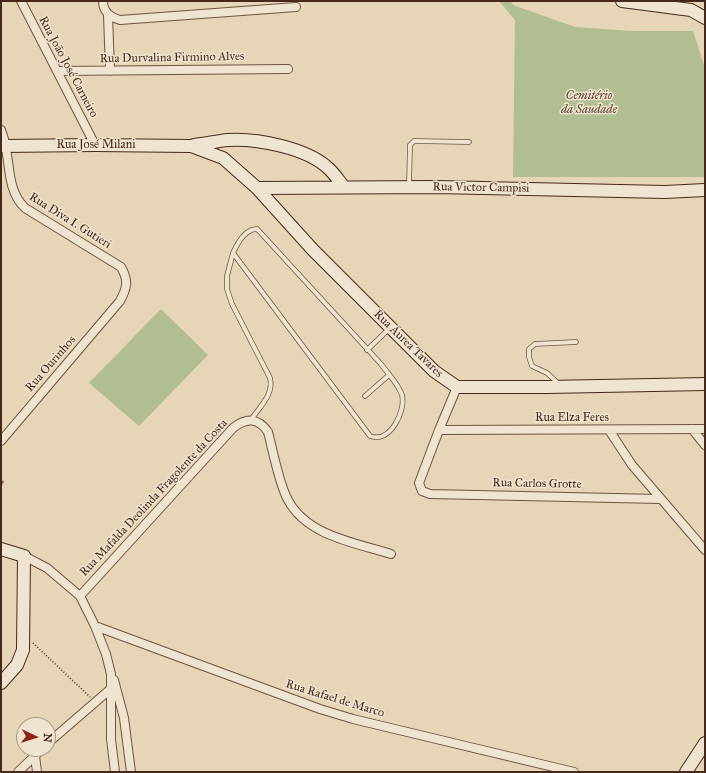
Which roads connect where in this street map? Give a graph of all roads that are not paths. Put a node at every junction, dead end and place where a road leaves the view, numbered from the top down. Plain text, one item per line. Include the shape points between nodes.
1 (21, 1) edge
2 (103, 1) edge
3 (622, 1) edge
4 (296, 7) dead end
5 (108, 15) junction
6 (704, 15) edge
7 (288, 69) dead end
8 (57, 71) junction
9 (110, 71) junction
10 (1, 130) edge
11 (469, 142) dead end
12 (95, 145) junction
13 (4, 146) edge
14 (191, 146) junction
15 (344, 187) junction
16 (409, 187) junction
17 (257, 188) junction
18 (705, 190) edge
19 (233, 253) junction
20 (120, 301) joint
21 (390, 328) junction
22 (576, 342) dead end
23 (368, 350) junction
24 (389, 375) junction
25 (705, 384) edge
26 (457, 387) junction
27 (561, 387) junction
28 (365, 396) dead end
29 (251, 420) junction
30 (692, 429) junction
31 (705, 429) edge
32 (439, 430) junction
33 (609, 430) junction
34 (1, 441) edge
35 (705, 445) edge
36 (660, 500) junction
37 (1, 549) edge
38 (705, 550) edge
39 (392, 554) dead end
40 (24, 556) junction
41 (80, 596) junction
42 (95, 626) junction
43 (1, 683) edge
44 (114, 686) junction
45 (56, 736) edge
46 (705, 743) edge
47 (34, 757) edge
48 (35, 757) edge
49 (18, 772) edge
50 (37, 772) edge
51 (115, 772) edge
52 (131, 772) edge
53 (574, 772) edge
54 (686, 772) edge

1 - 8 street, Rua João José Carneiro
2 - 5 street
3 - 6 street via 691,10
4 - 5 street via 137,20 120,20
5 - 9 street
7 - 9 street, Rua Durvalina Firmino Alves
8 - 9 street, Rua Durvalina Firmino Alves
8 - 12 street, Rua João José Carneiro
10 - 13 street, Rua Diva I. Gutieri
11 - 16 lane via 414,141 410,145
12 - 13 street, Rua José Milani
12 - 14 street, Rua José Milani
13 - 20 street, Rua Diva I. Gutieri via 13,193 17,201 121,267 127,288
14 - 15 street, Rua José Milani via 242,140 291,149 328,168
14 - 17 street, Rua José Milani via 223,158
15 - 16 street, Rua Victor Campisi
15 - 17 street, Rua Victor Campisi
16 - 18 street, Rua Victor Campisi via 665,192
17 - 21 street, Rua Áurea Tavares via 313,250
19 - 23 lane via 250,230 259,231
19 - 24 lane via 370,436 375,438 384,436 401,414 403,403 399,386
19 - 29 lane via 227,276 227,290 272,385 271,392
20 - 34 street, Rua Ourinhos
21 - 23 lane
21 - 26 street, Rua Áurea Tavares via 434,371
22 - 27 lane via 535,344 529,349 532,366 558,381
23 - 24 lane
24 - 28 lane
25 - 27 street
26 - 27 street
26 - 32 street
29 - 39 street via 268,432 287,499 304,519 322,532
29 - 41 street, Rua Mafalda Deolinda Fragolente da Costa via 242,421 233,428
30 - 31 street, Rua Elza Feres
30 - 33 street, Rua Elza Feres
30 - 35 street
32 - 33 street, Rua Elza Feres
32 - 36 street, Rua Carlos Grotte via 419,483 422,491 430,494
33 - 36 street via 632,465
36 - 38 street
37 - 40 street
40 - 41 street via 47,568
40 - 43 street via 23,650 17,665
41 - 42 street
42 - 44 street via 106,654
42 - 53 street, Rua Rafael de Marco via 320,709
44 - 45 street
44 - 51 street via 111,739
44 - 52 street via 124,718
46 - 54 street
47 - 49 street
48 - 50 street

